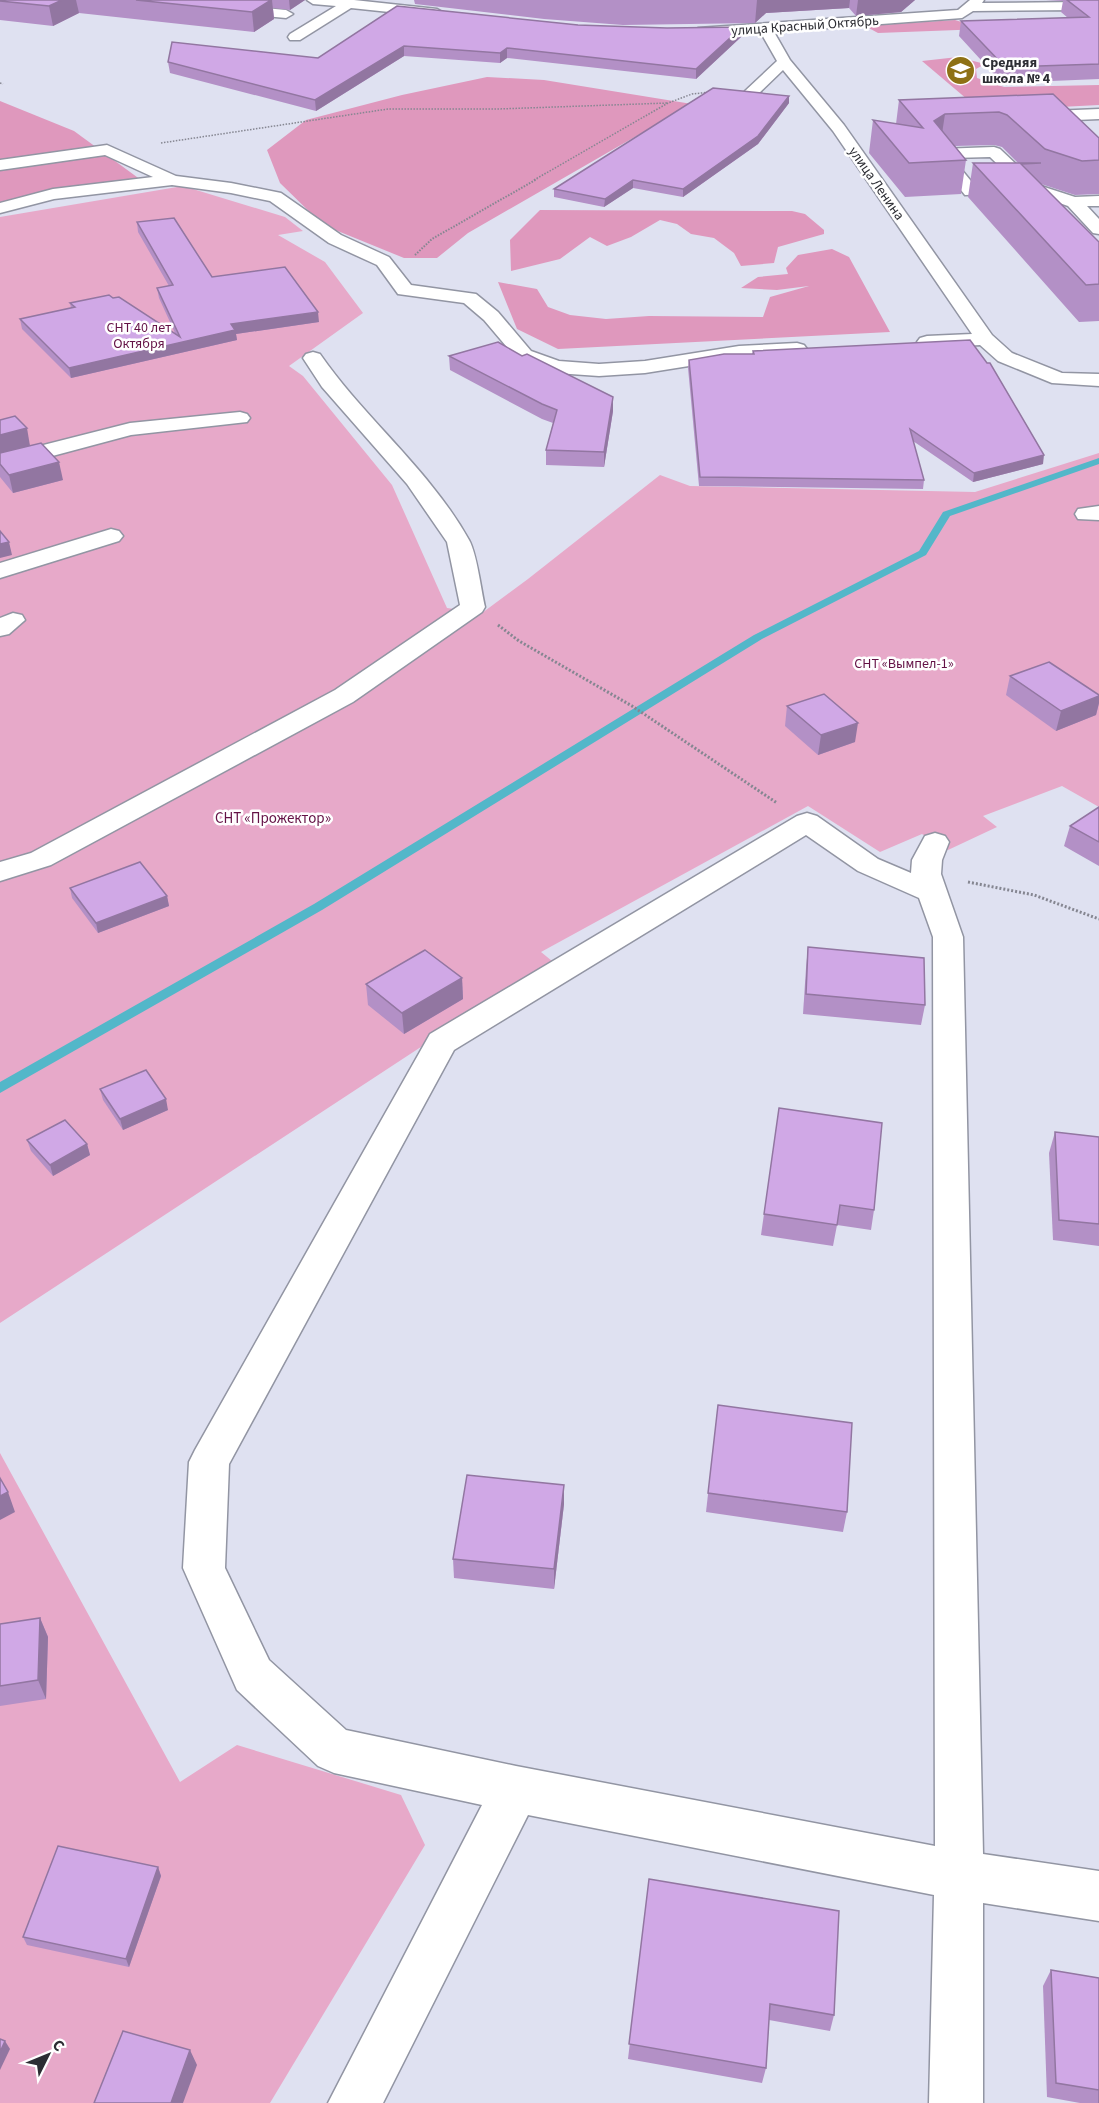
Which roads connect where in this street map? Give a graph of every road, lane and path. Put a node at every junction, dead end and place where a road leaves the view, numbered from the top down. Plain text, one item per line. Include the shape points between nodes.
1 (190, 0) edge
2 (313, 0) edge
3 (355, 2) edge
4 (1078, 3) edge
5 (974, 4) edge
6 (1099, 8) edge
7 (286, 14) dead end
8 (448, 14) edge
9 (765, 29) junction
10 (296, 38) dead end
11 (734, 45) edge
12 (756, 48) dead end
13 (781, 57) junction
14 (750, 94) joint
15 (668, 103) junction
16 (1091, 114) edge
17 (1013, 118) edge
18 (862, 126) dead end
19 (839, 128) junction
20 (1099, 130) edge
21 (107, 150) junction
22 (0, 165) edge
23 (172, 180) junction
24 (1032, 188) junction
25 (1099, 201) edge
26 (1074, 202) junction
27 (0, 208) edge
28 (1099, 229) edge
29 (405, 290) junction
30 (985, 339) junction
31 (903, 344) edge
32 (821, 348) edge
33 (313, 358) dead end
34 (1099, 380) edge
35 (240, 418) dead end
36 (0, 463) edge
37 (111, 536) dead end
38 (0, 571) edge
39 (473, 607) junction
40 (807, 822) junction
41 (935, 842) dead end
42 (0, 872) edge
43 (929, 883) junction
44 (1099, 919) edge
45 (516, 1789) junction
46 (959, 1875) junction
47 (1099, 1896) edge
48 (355, 2103) edge
49 (956, 2103) edge

1 - 7 street via 183,4
2 - 3 street
3 - 8 street
3 - 10 street
4 - 5 street, улица Красный Октябрь
4 - 6 street, улица Красный Октябрь
5 - 9 street, улица Красный Октябрь via 962,14
9 - 11 street, улица Красный Октябрь via 687,34
9 - 13 street, улица Ленина
12 - 13 street
13 - 14 street
13 - 19 street, улица Ленина
14 - 15 path via 708,92
15 - 21 path via 388,110
15 - 29 path via 432,239 404,265
16 - 17 street
16 - 20 street
18 - 19 street
19 - 30 street, улица Ленина
21 - 22 street
21 - 23 street
23 - 27 street via 53,194
23 - 29 street via 274,197 335,239 383,261
24 - 24 street via 994,152 940,154 971,191
24 - 26 street
25 - 26 street
26 - 28 street
29 - 32 street via 469,298 491,316 524,355 556,367 645,367 739,352
30 - 31 street
30 - 34 street, улица Ленина via 1005,357 1059,379
33 - 39 street via 328,383 415,479 459,542
35 - 36 street via 130,429
37 - 38 street
39 - 40 path via 519,641 632,706
39 - 42 street via 344,696 41,859
40 - 43 street via 868,865
40 - 45 street via 442,1042 209,1462 204,1568 253,1675 334,1750
41 - 43 street via 927,860
43 - 44 path via 1034,895
43 - 46 street via 948,937
45 - 46 street
45 - 48 street
46 - 47 street
46 - 49 street

